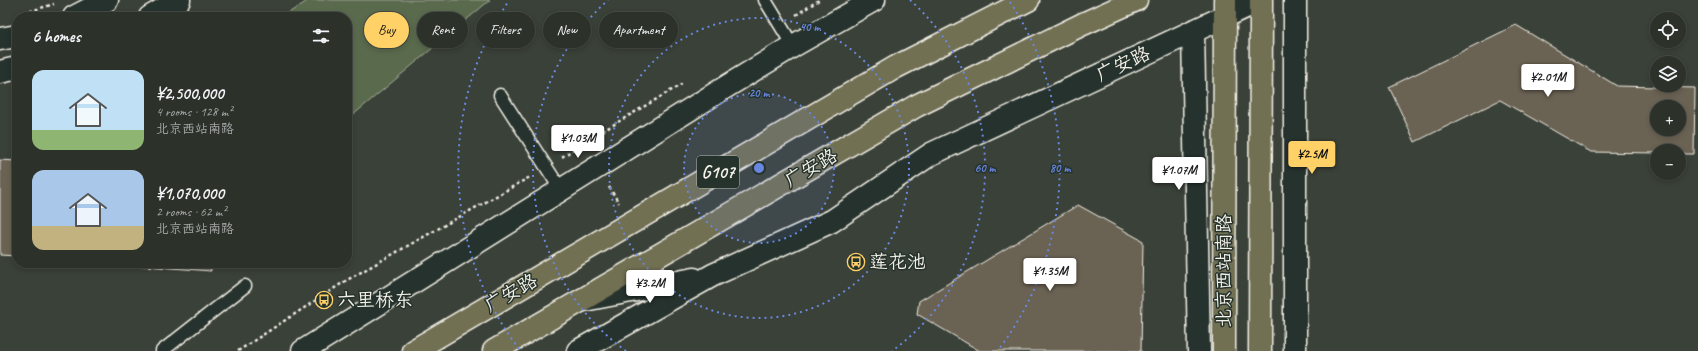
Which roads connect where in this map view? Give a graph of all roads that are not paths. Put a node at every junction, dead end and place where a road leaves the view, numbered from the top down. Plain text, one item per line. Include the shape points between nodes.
1 (107, 0) edge
2 (179, 0) edge
3 (765, 0) edge
4 (874, 0) edge
5 (1028, 0) edge
6 (1136, 0) edge
7 (1260, 0) edge
8 (1294, 0) edge
9 (1225, 8) edge
10 (84, 12) edge
11 (159, 12) edge
12 (1193, 31) junction
13 (12, 37) edge
14 (0, 39) edge
15 (793, 46) junction
16 (12, 69) edge
17 (0, 72) edge
18 (500, 95) dead end
19 (561, 190) junction
20 (713, 275) junction
21 (245, 286) dead end
22 (582, 300) junction
23 (163, 351) edge
24 (303, 351) edge
25 (413, 351) edge
26 (494, 351) edge
27 (578, 351) edge
28 (1199, 351) edge
29 (1224, 351) edge
30 (1260, 351) edge
31 (1295, 351) edge

1 - 10 street
2 - 11 street
3 - 15 lane
4 - 15 street
5 - 25 main road, 广安路 / G107 via 896,67
6 - 22 main road, 广安路 / G107 via 916,106
7 - 9 street, 广安路
7 - 30 main road, 北京西站南路
8 - 31 street
9 - 12 street, 广安路
9 - 29 main road, 北京西站南路
12 - 20 street, 广安路 via 931,154 832,221
12 - 28 street, 北京西站南路
13 - 14 street
15 - 19 street
16 - 17 street
18 - 19 lane
19 - 24 street
20 - 22 street
20 - 27 street, 广安路
21 - 23 lane
22 - 26 main road, 广安路 / G107

